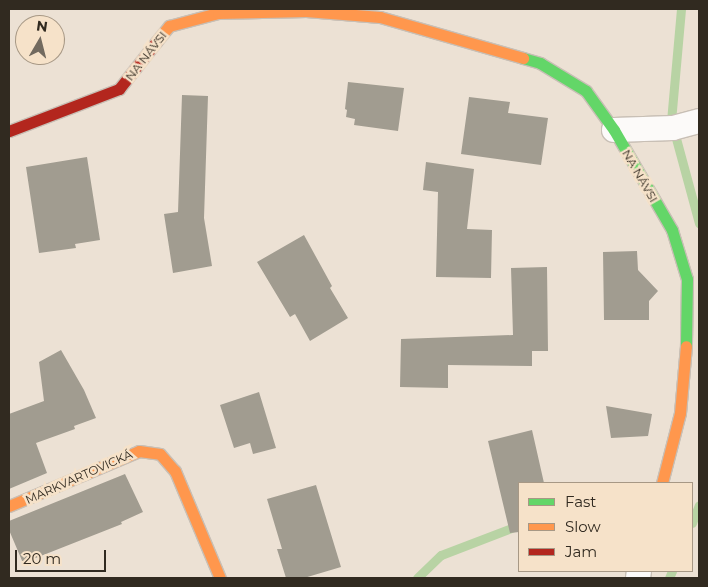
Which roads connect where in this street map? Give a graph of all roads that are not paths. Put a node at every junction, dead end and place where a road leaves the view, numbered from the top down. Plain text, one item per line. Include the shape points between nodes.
1 (381, 13) edge
2 (699, 121) edge
3 (614, 130) junction
4 (9, 131) edge
5 (662, 482) edge
6 (9, 506) edge
7 (220, 578) edge

1 - 3 street, NA NÁVSI via 540,63 586,91
1 - 4 street, NA NÁVSI via 218,14 169,26 119,89
2 - 3 street via 673,128
3 - 5 street, NA NÁVSI via 672,230 687,279 680,413
6 - 7 street, MARKVARTOVICKÁ via 139,450 160,454 175,472

